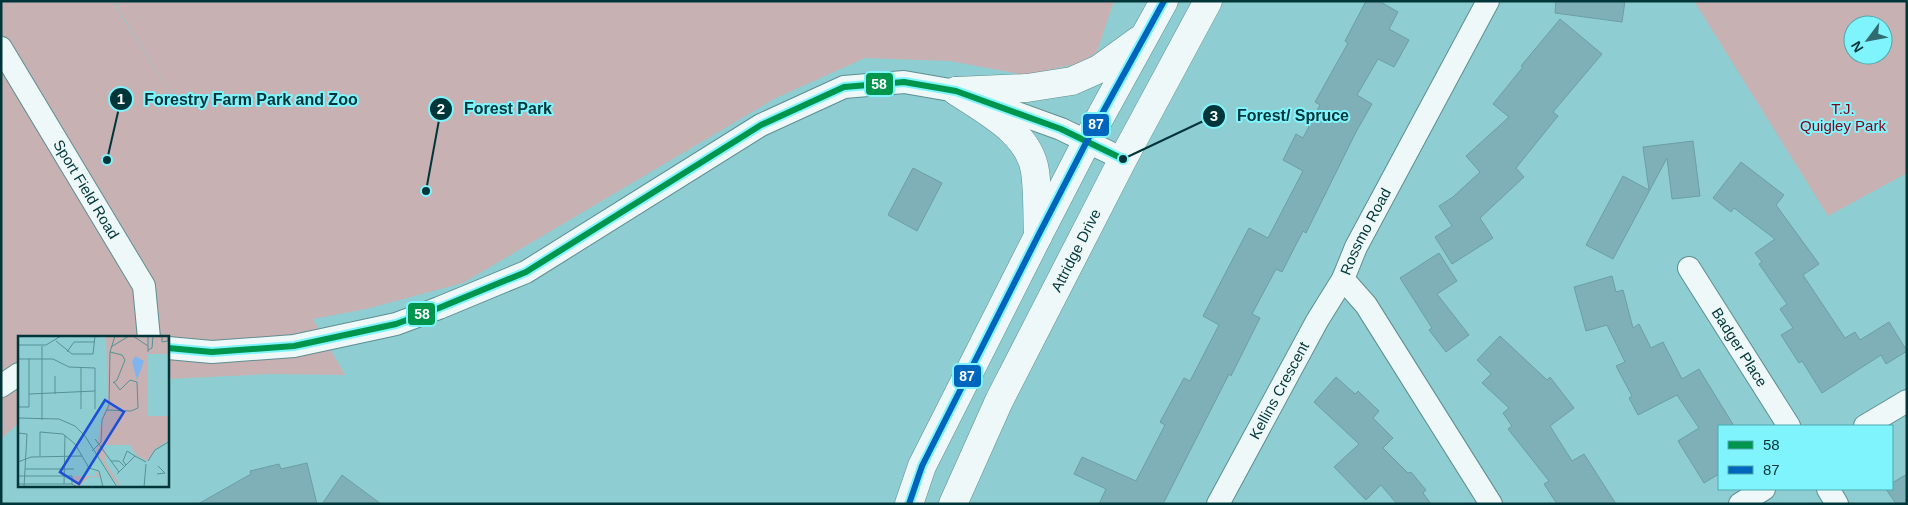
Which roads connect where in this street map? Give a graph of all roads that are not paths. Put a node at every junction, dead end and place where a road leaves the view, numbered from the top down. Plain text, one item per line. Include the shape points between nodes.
1 (1164, 1) edge
2 (1208, 1) edge
3 (1488, 1) edge
4 (1146, 35) junction
5 (1, 48) edge
6 (956, 91) junction
7 (1087, 141) junction
8 (1123, 159) junction
9 (1038, 236) junction
10 (1689, 268) dead end
11 (1343, 279) junction
12 (148, 336) edge
13 (169, 348) edge
14 (18, 375) edge
15 (1, 386) edge
16 (1907, 401) edge
17 (1788, 425) edge
18 (1867, 425) edge
19 (1762, 490) edge
20 (1829, 490) edge
21 (909, 504) edge
22 (952, 504) edge
23 (1218, 504) edge
24 (1491, 504) edge
25 (1740, 504) edge
26 (1837, 504) edge

1 - 4 main road
2 - 8 main road, Attridge Drive
3 - 11 street, Rossmo Road via 1356,247
4 - 6 main road via 1099,69 1072,81 1027,88
4 - 7 main road
5 - 12 street, Sport Field Road via 144,286
6 - 7 street
6 - 9 main road via 1005,125 1025,145 1035,169
6 - 13 street via 904,82 844,87 762,125 526,272 396,324 294,346 212,352
7 - 8 street
7 - 9 main road
8 - 22 main road, Attridge Drive via 999,401
9 - 21 main road via 922,466
10 - 17 street, Badger Place
11 - 23 street, Kellins Crescent via 1316,322
11 - 24 street, Rossmo Road via 1366,305
14 - 15 street
16 - 18 street
19 - 25 street
20 - 26 street

